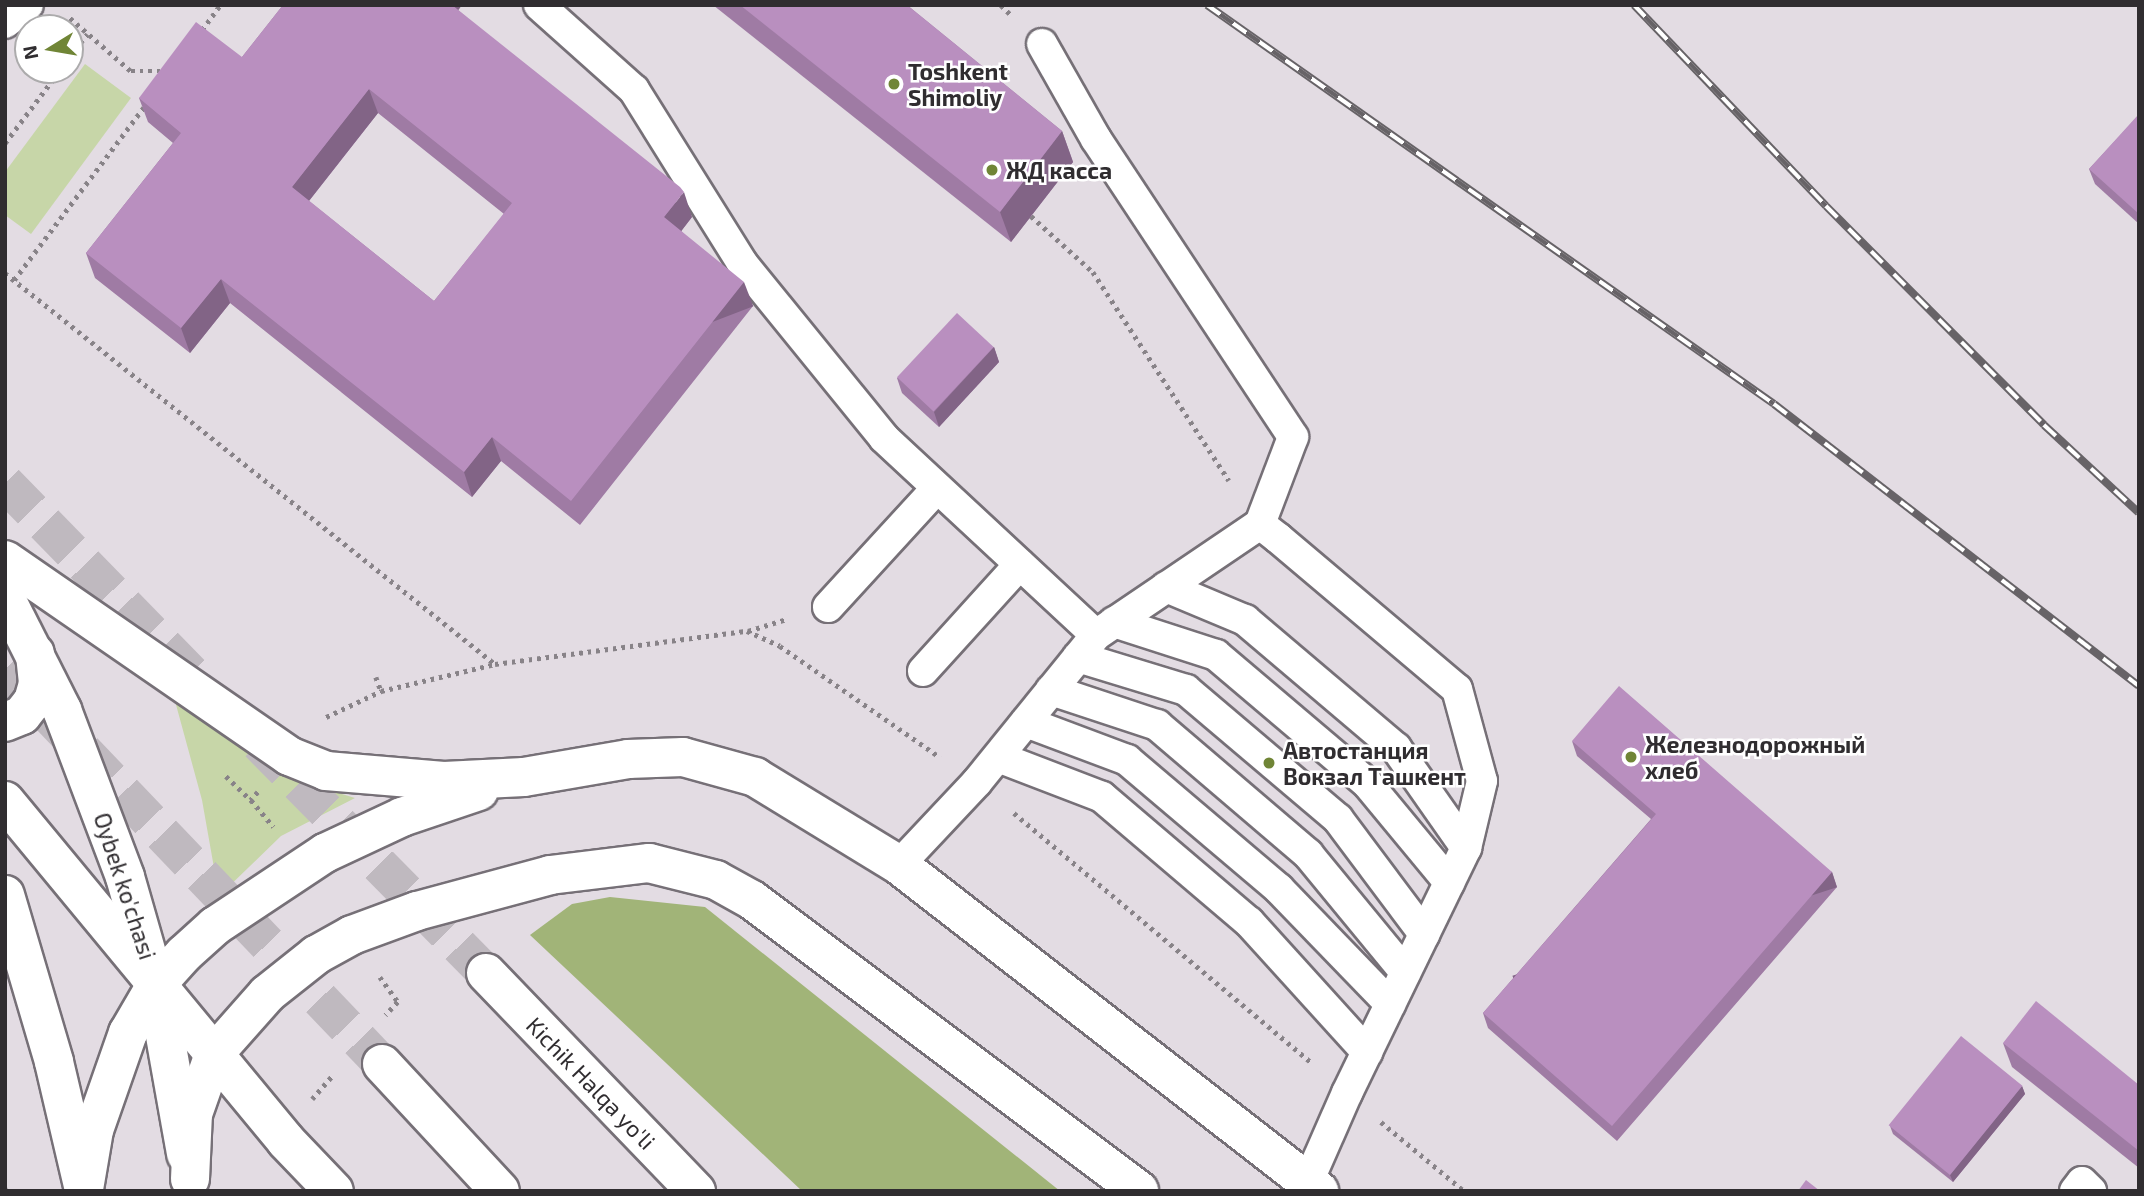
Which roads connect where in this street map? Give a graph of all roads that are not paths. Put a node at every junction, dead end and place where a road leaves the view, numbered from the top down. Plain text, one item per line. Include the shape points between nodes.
1 (28, 5) edge
2 (539, 5) edge
3 (5, 23) edge
4 (1042, 44) dead end
5 (937, 488) junction
6 (1260, 524) junction
7 (5, 560) edge
8 (1020, 564) junction
9 (1166, 587) junction
10 (5, 597) edge
11 (828, 607) dead end
12 (1096, 638) junction
13 (34, 650) junction
14 (923, 671) dead end
15 (1051, 690) junction
16 (5, 722) edge
17 (1026, 722) junction
18 (998, 757) junction
19 (524, 777) junction
20 (5, 802) edge
21 (1466, 848) junction
22 (900, 864) junction
23 (1449, 882) junction
24 (5, 895) edge
25 (1424, 934) junction
26 (1405, 972) junction
27 (486, 974) tunnel mouth
28 (156, 985) junction
29 (1390, 1004) junction
30 (1367, 1052) junction
31 (214, 1054) junction
32 (382, 1063) tunnel mouth
33 (191, 1185) edge
34 (1314, 1186) edge
35 (84, 1190) edge
36 (334, 1191) edge
37 (500, 1191) edge
38 (696, 1191) edge
39 (1139, 1191) edge
40 (2075, 1191) edge
41 (2091, 1191) edge

1 - 3 lane
2 - 5 lane via 634,90 742,263 884,438
4 - 6 lane via 1096,139 1293,436
5 - 8 lane
5 - 11 lane
6 - 9 lane
6 - 21 lane via 1457,689 1482,781
7 - 19 main road via 289,756 312,767 379,778
8 - 12 lane
8 - 14 lane
9 - 12 lane
9 - 21 lane via 1245,620 1396,748
10 - 13 main road, Oybek ko'chasi
12 - 15 lane
12 - 23 lane via 1216,655 1367,783
12 - 25 lane via 1186,690 1338,819
13 - 16 main road via 38,683 33,701 22,715
13 - 28 main road, Oybek ko'chasi via 87,772
15 - 17 lane
15 - 26 lane via 1157,725 1308,854
17 - 18 lane
17 - 29 lane via 1127,760 1279,888
18 - 22 lane
18 - 30 lane via 1102,797 1249,922
19 - 22 main road via 628,759 705,760 783,791
19 - 28 main road via 402,817 325,853 215,926
20 - 28 main road
21 - 23 lane
22 - 34 main road
23 - 25 lane
24 - 35 main road via 50,1049
25 - 26 lane
26 - 29 lane
27 - 38 main road, Kichik Halqa yo'li
28 - 31 main road
28 - 33 main road, Oybek ko'chasi
28 - 35 main road via 128,1033 109,1079
29 - 30 lane
30 - 34 lane
31 - 33 main road via 193,1114
31 - 36 main road via 286,1142
31 - 39 main road via 284,980 316,955 363,930 550,876 610,864 660,864 716,880 752,900
32 - 37 main road
40 - 41 lane via 2082,1182

